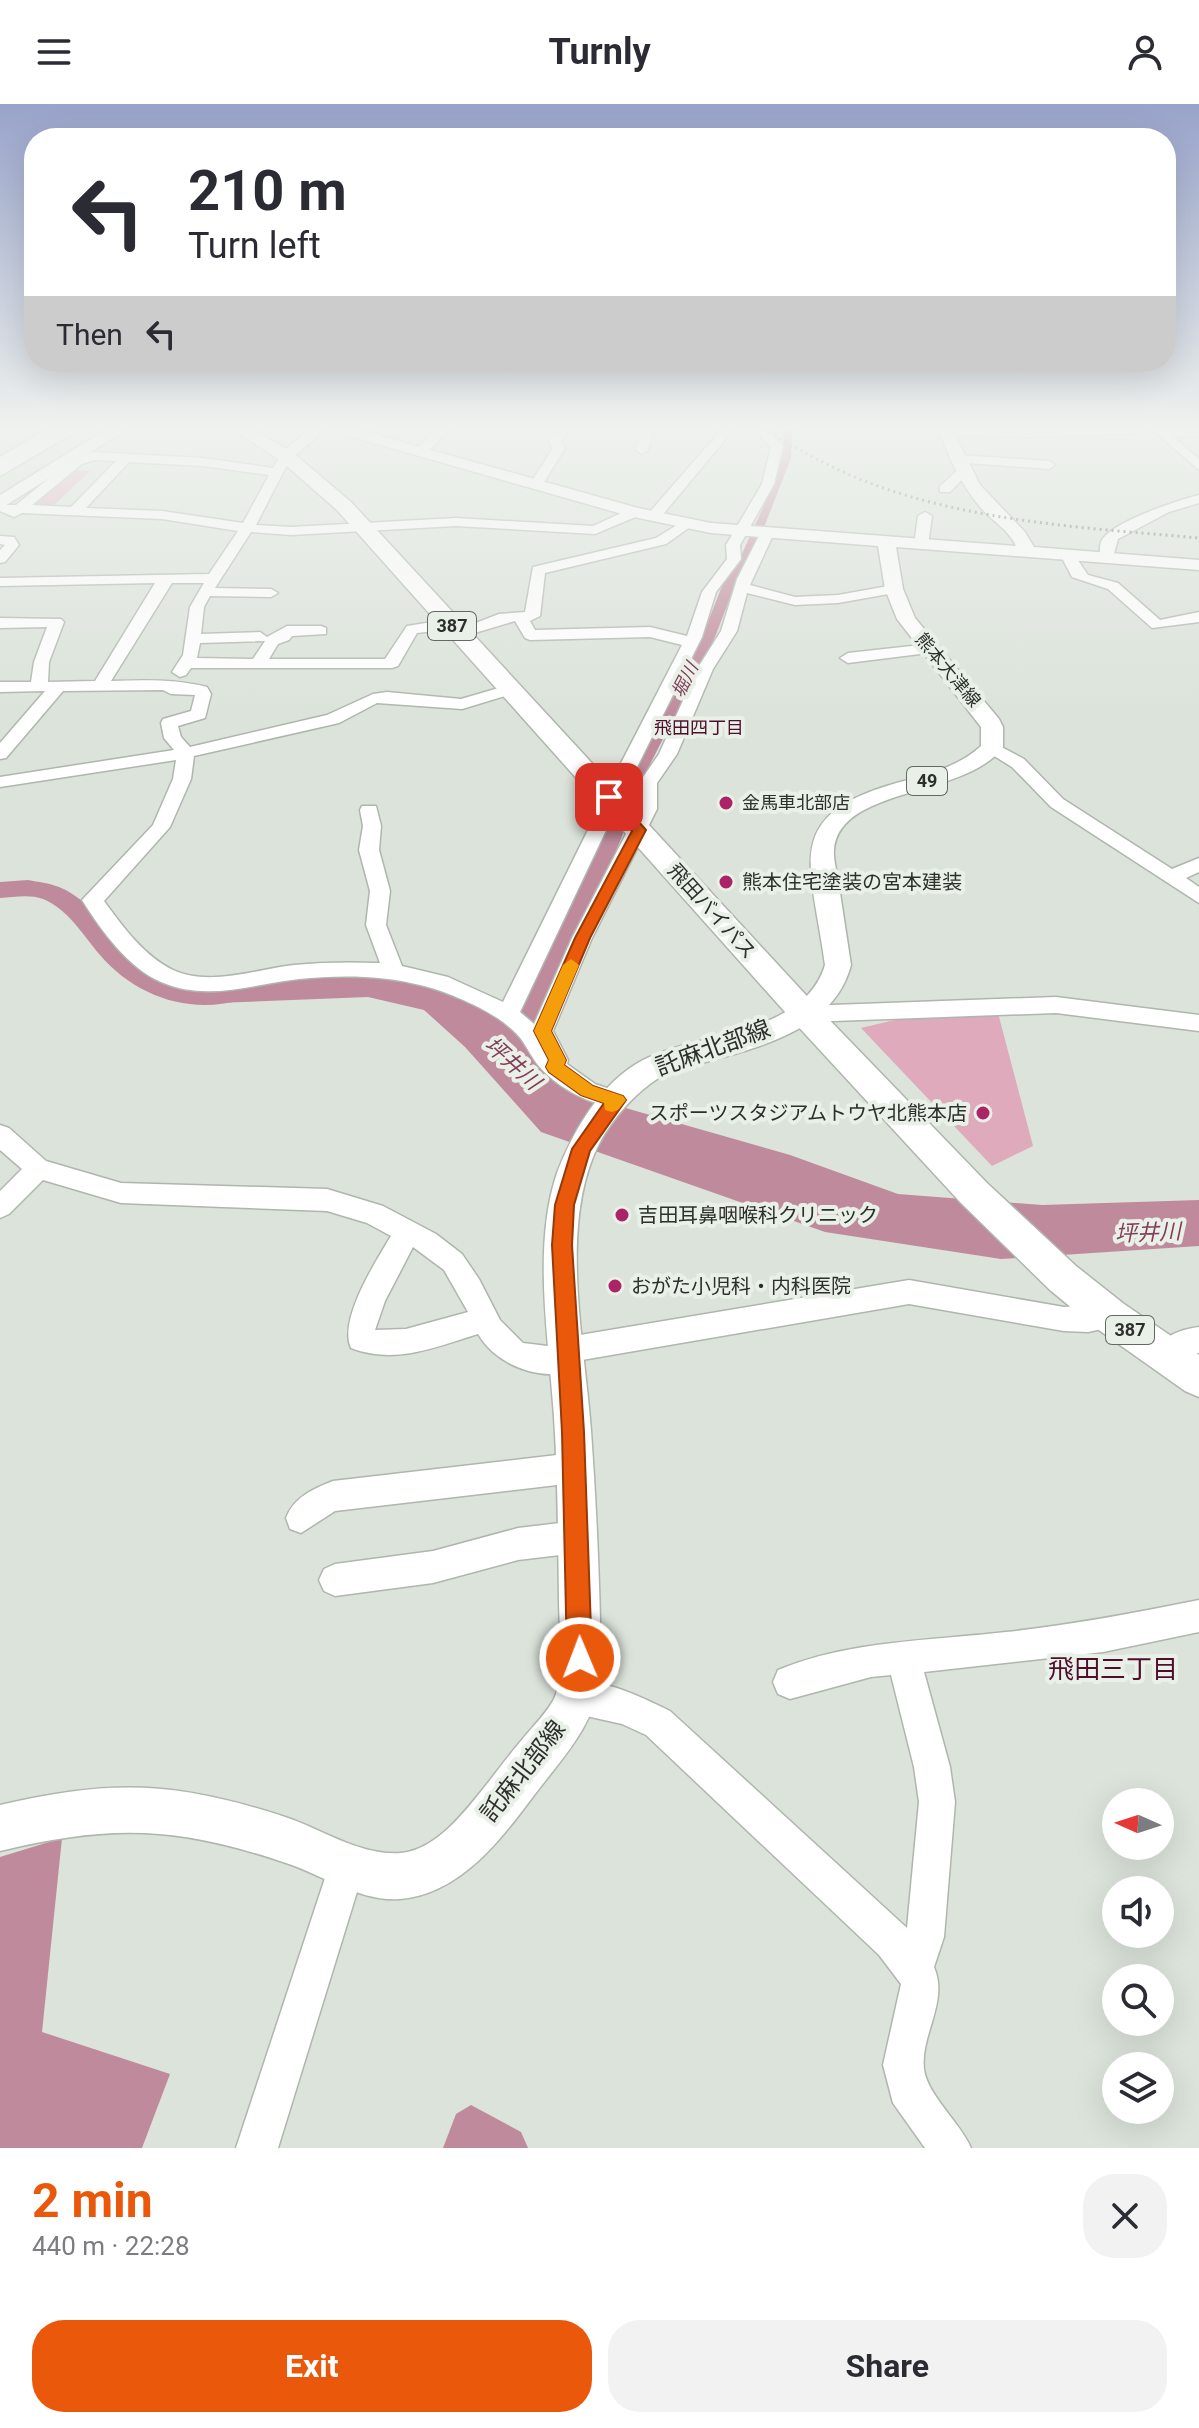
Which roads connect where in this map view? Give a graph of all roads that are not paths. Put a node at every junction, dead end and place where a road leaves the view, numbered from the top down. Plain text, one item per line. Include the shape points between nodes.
1 (223, 524) edge
2 (249, 524) edge
3 (359, 524) edge
4 (411, 524) edge
5 (497, 524) edge
6 (607, 524) edge
7 (685, 524) edge
8 (688, 524) edge
9 (746, 524) edge
10 (924, 524) edge
11 (1007, 524) edge
12 (1135, 524) edge
13 (361, 527) junction
14 (247, 528) junction
15 (742, 531) junction
16 (765, 533) junction
17 (0, 540) edge
18 (886, 542) junction
19 (921, 545) junction
20 (1026, 552) junction
21 (1068, 556) junction
22 (1107, 558) junction
23 (0, 559) edge
24 (1199, 565) edge
25 (167, 580) junction
26 (0, 582) edge
27 (213, 583) junction
28 (274, 586) dead end
29 (742, 587) junction
30 (894, 589) junction
31 (521, 617) junction
32 (1199, 617) edge
33 (0, 623) edge
34 (454, 629) junction
35 (321, 631) dead end
36 (260, 637) dead end
37 (194, 639) junction
38 (691, 642) junction
39 (366, 645) dead end
40 (930, 649) junction
41 (848, 658) dead end
42 (187, 663) junction
43 (258, 664) junction
44 (359, 664) junction
45 (101, 685) junction
46 (167, 685) junction
47 (40, 686) junction
48 (59, 686) junction
49 (0, 687) edge
50 (509, 690) junction
51 (992, 747) junction
52 (186, 753) junction
53 (0, 754) edge
54 (0, 782) edge
55 (611, 800) junction
56 (369, 810) dead end
57 (637, 828) junction
58 (1199, 864) edge
59 (1172, 877) junction
60 (1199, 896) edge
61 (394, 971) junction
62 (805, 1014) junction
63 (511, 1016) junction
64 (1199, 1023) edge
65 (555, 1067) junction
66 (615, 1102) junction
67 (0, 1135) edge
68 (38, 1169) junction
69 (2, 1202) edge
70 (408, 1232) junction
71 (1110, 1316) junction
72 (486, 1319) junction
73 (1183, 1348) edge
74 (568, 1355) junction
75 (1199, 1378) edge
76 (574, 1468) junction
77 (301, 1518) dead end
78 (577, 1537) junction
79 (335, 1580) dead end
80 (1199, 1616) edge
81 (904, 1659) junction
82 (790, 1682) dead end
83 (576, 1699) junction
84 (0, 1828) edge
85 (347, 1866) junction
86 (914, 1968) junction
87 (257, 2148) edge
88 (950, 2148) edge

1 - 14 street
2 - 14 street
3 - 13 highway, 飛田バイパス / 387
4 - 13 street
5 - 6 street via 595,530
7 - 31 street via 661,541 538,570 532,616
8 - 15 main road
9 - 15 street
10 - 19 street
11 - 20 main road via 1022,539
12 - 22 street via 1108,542
13 - 14 street
13 - 34 highway, 飛田バイパス / 387
14 - 27 street
15 - 16 main road
15 - 38 street via 733,545 734,559 709,592
16 - 18 main road
16 - 29 street
17 - 23 street via 12,545
18 - 19 main road
18 - 30 main road, 熊本大津線
19 - 20 main road
20 - 21 main road
21 - 22 main road
21 - 32 street via 1089,583 1112,586 1157,625
22 - 24 main road
25 - 26 street
25 - 27 street
25 - 45 street
27 - 28 street
27 - 37 street via 194,615
29 - 30 street via 795,601
29 - 57 street via 729,631 699,681 668,754 648,783 648,809
30 - 40 main road, 熊本大津線 via 906,619
31 - 34 street
31 - 38 street via 530,635 650,632
33 - 47 street via 56,622
34 - 44 street via 412,629 392,663
34 - 50 highway, 飛田バイパス / 387
35 - 43 street via 287,631 272,641
36 - 37 street
37 - 42 street
38 - 55 street
39 - 44 street
40 - 41 street
40 - 51 main road, 熊本大津線 via 988,719
42 - 43 street
42 - 46 street
43 - 44 street
45 - 46 street
45 - 48 street
46 - 52 street via 203,694 199,714 169,723
47 - 48 street
47 - 49 street
48 - 53 street
50 - 52 street via 462,704 373,699 333,719
50 - 55 highway, 飛田バイパス / 387
51 - 59 street via 1018,763 1057,803
51 - 62 main road, 49 via 968,767 842,811 829,823 822,851 837,976 820,1003
52 - 54 street
52 - 61 street via 182,779 161,827 92,900 140,956 171,978 209,983 307,971
55 - 57 highway, 飛田バイパス / 387
55 - 63 street
56 - 61 street via 369,850 380,891 376,925
57 - 62 highway, 飛田バイパス / 387
57 - 65 street via 542,1031 557,1060
58 - 59 street
59 - 60 street
61 - 63 street via 440,982
62 - 64 street via 1056,1005
62 - 66 main road, 託麻北部線 via 648,1071
62 - 71 highway, 飛田バイパス / 387 via 979,1198
63 - 65 street via 537,1039
65 - 66 street via 587,1091
66 - 74 main road, 託麻北部線 via 581,1149 565,1205
67 - 68 street
68 - 69 street
68 - 70 street via 121,1193 327,1200 374,1214
70 - 72 street via 453,1262
70 - 72 street via 383,1277 361,1339 406,1342
71 - 73 highway, 飛田バイパス / 387
71 - 74 street via 1069,1320 964,1297 909,1292
72 - 74 street via 515,1354 536,1359
73 - 75 highway, 飛田バイパス / 387
74 - 76 main road, 託麻北部線
76 - 77 street via 333,1496
76 - 78 main road, 託麻北部線
78 - 79 street via 518,1544 433,1567
78 - 83 main road, 託麻北部線
80 - 81 street via 1103,1636
81 - 82 street via 871,1660
81 - 86 street via 937,1802 925,1937
83 - 85 main road, 託麻北部線 via 494,1812 460,1846 415,1874
83 - 86 street via 624,1707 658,1723 893,1941
84 - 85 main road, 託麻北部線 via 104,1808 176,1813 217,1819
85 - 87 street
86 - 88 street via 921,1983 903,2065 907,2089

